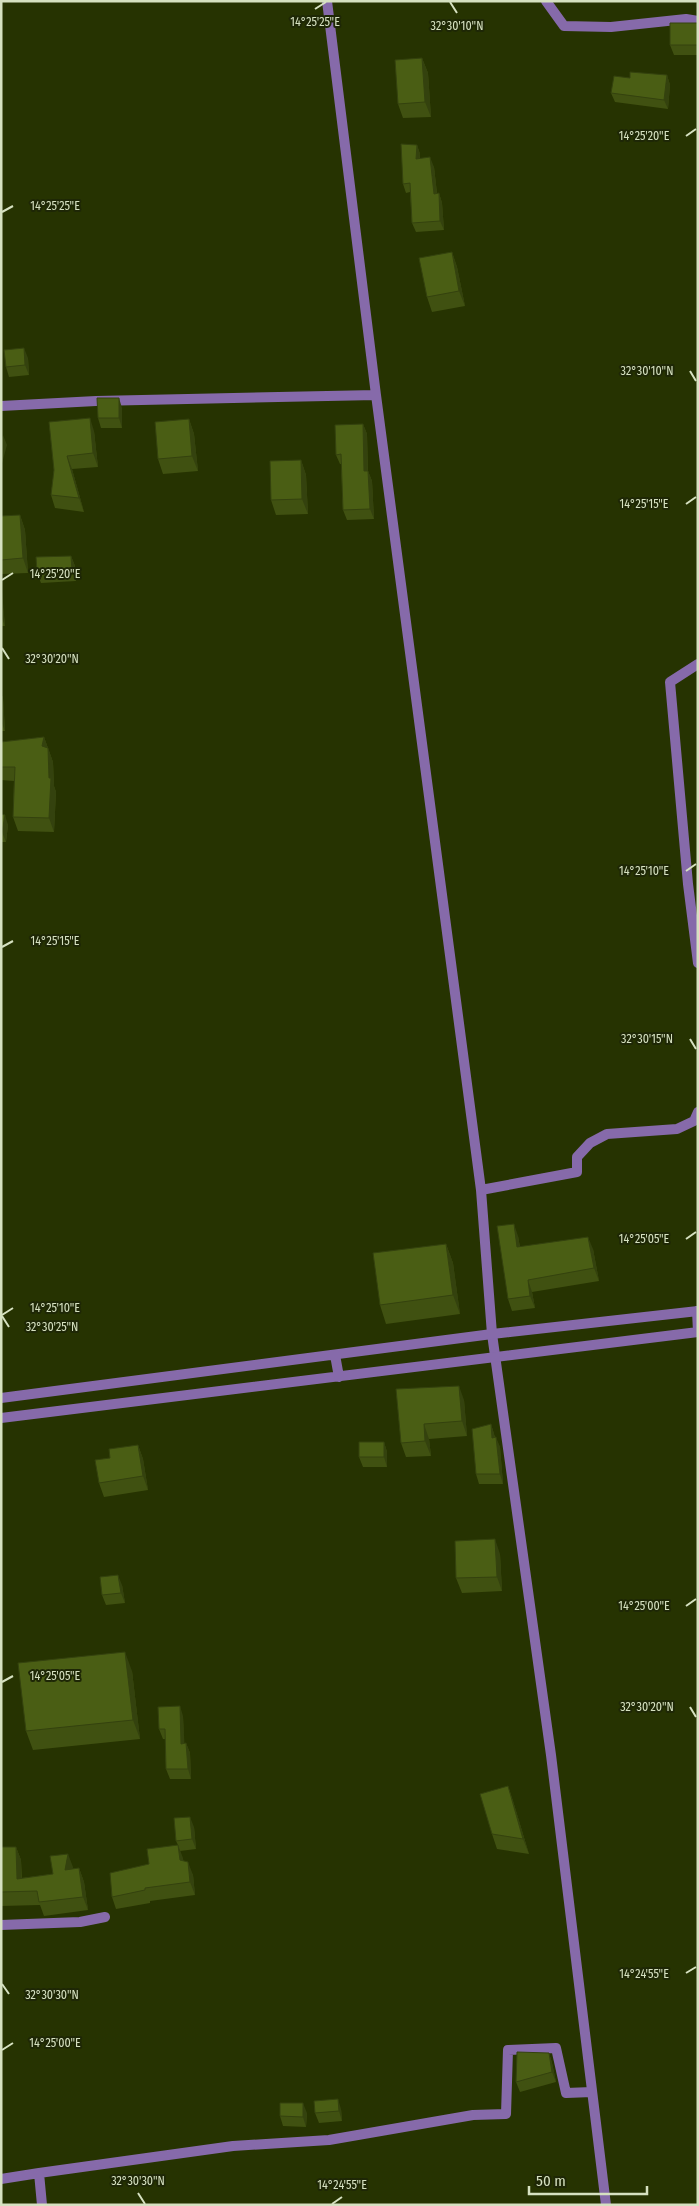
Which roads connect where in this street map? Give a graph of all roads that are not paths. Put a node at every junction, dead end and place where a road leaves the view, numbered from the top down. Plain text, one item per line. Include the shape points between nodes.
1 (327, 1) edge
2 (546, 1) edge
3 (698, 21) edge
4 (376, 395) junction
5 (1, 406) edge
6 (698, 664) edge
7 (698, 963) edge
8 (698, 1112) edge
9 (481, 1190) junction
10 (697, 1311) edge
11 (698, 1332) edge
12 (492, 1334) junction
13 (335, 1355) junction
14 (496, 1359) junction
15 (339, 1377) junction
16 (1, 1398) edge
17 (1, 1418) edge
18 (105, 1917) dead end
19 (1, 1925) edge
20 (592, 2092) junction
21 (40, 2173) junction
22 (1, 2179) edge
23 (42, 2205) edge
24 (606, 2205) edge

1 - 4 street
2 - 3 street via 564,26 611,27
4 - 5 street
4 - 9 street
6 - 7 street via 670,682
8 - 9 street via 694,1120 677,1129 607,1134 590,1143 577,1158 577,1172
9 - 12 street
10 - 11 street
10 - 12 street
11 - 14 street
12 - 13 street
12 - 14 street
13 - 15 street
13 - 16 street
14 - 15 street
14 - 20 street
15 - 17 street
18 - 19 street via 80,1922
20 - 21 street via 566,2093 556,2048 508,2050 506,2114 473,2115 329,2140 233,2146
20 - 24 street
21 - 22 street
21 - 23 street

